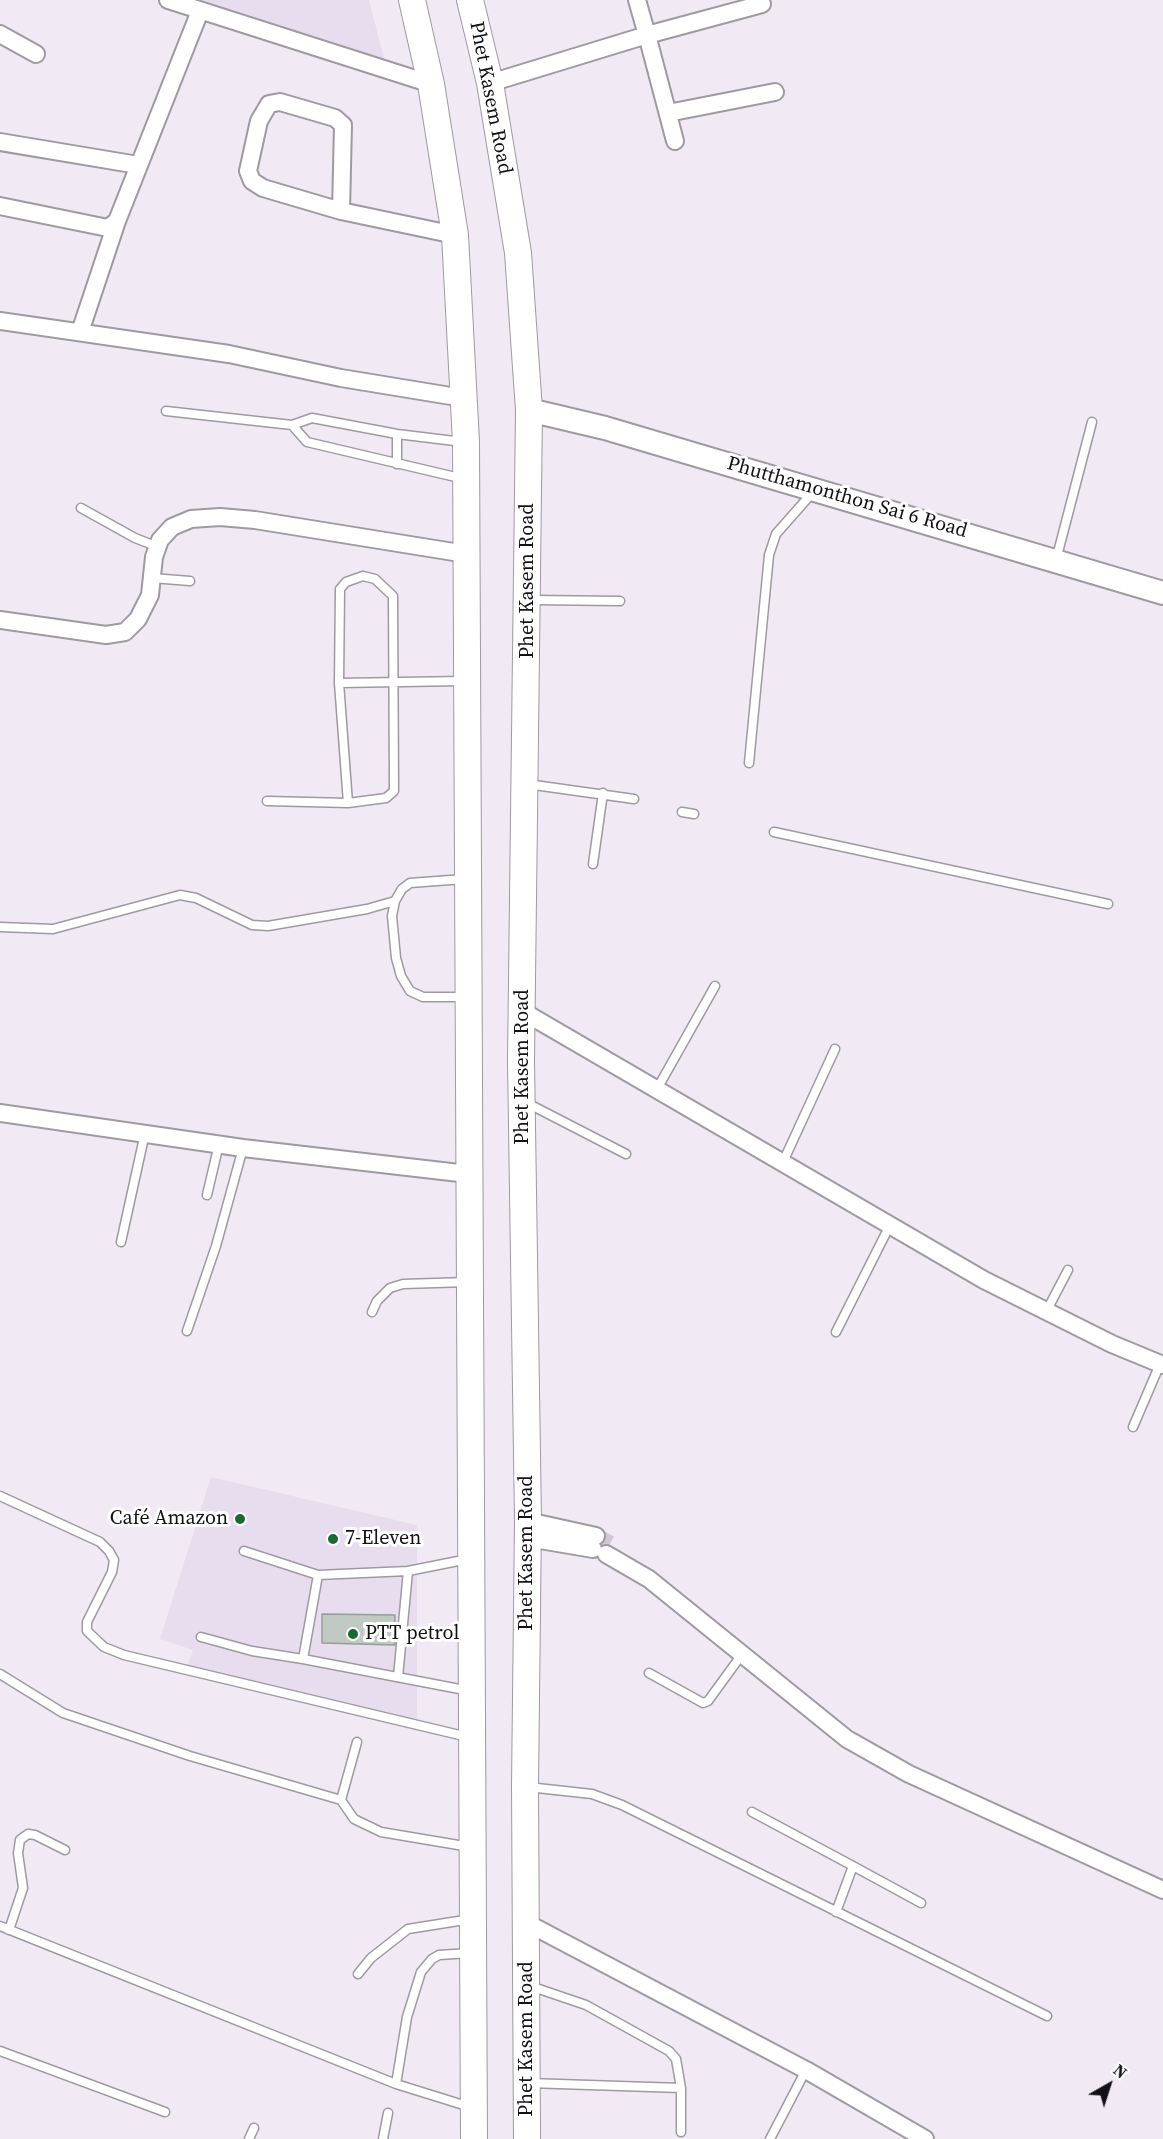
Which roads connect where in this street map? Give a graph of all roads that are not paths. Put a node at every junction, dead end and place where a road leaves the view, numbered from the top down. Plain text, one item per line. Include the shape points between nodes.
1 (168, 0) edge
2 (412, 0) edge
3 (470, 0) edge
4 (637, 0) edge
5 (762, 3) dead end
6 (200, 11) junction
7 (0, 33) edge
8 (647, 35) junction
9 (36, 54) dead end
10 (490, 82) junction
11 (431, 84) junction
12 (775, 92) dead end
13 (668, 113) junction
14 (675, 141) dead end
15 (0, 142) edge
16 (138, 165) junction
17 (0, 206) edge
18 (341, 211) junction
19 (117, 221) junction
20 (455, 235) junction
21 (0, 321) edge
22 (81, 332) junction
23 (463, 398) junction
24 (529, 410) junction
25 (166, 411) dead end
26 (1092, 422) dead end
27 (291, 425) junction
28 (397, 434) junction
29 (466, 442) junction
30 (397, 464) junction
31 (465, 479) junction
32 (815, 489) junction
33 (81, 508) dead end
34 (158, 547) junction
35 (465, 554) junction
36 (1056, 560) junction
37 (152, 578) junction
38 (190, 581) dead end
39 (1163, 593) edge
40 (529, 600) junction
41 (620, 601) dead end
42 (0, 620) edge
43 (467, 681) junction
44 (339, 683) junction
45 (398, 683) junction
46 (750, 763) dead end
47 (526, 784) junction
48 (603, 793) junction
49 (634, 799) dead end
50 (267, 801) dead end
51 (348, 803) junction
52 (682, 812) dead end
53 (694, 814) dead end
54 (774, 832) dead end
55 (593, 864) dead end
56 (469, 879) junction
57 (395, 901) junction
58 (1108, 904) dead end
59 (0, 927) edge
60 (715, 986) dead end
61 (470, 998) junction
62 (522, 1011) junction
63 (836, 1049) dead end
64 (657, 1089) junction
65 (522, 1101) junction
66 (0, 1113) edge
67 (145, 1133) junction
68 (219, 1144) junction
69 (243, 1148) junction
70 (626, 1154) dead end
71 (783, 1162) junction
72 (468, 1174) junction
73 (207, 1195) dead end
74 (890, 1225) junction
75 (121, 1242) dead end
76 (1068, 1270) dead end
77 (468, 1282) junction
78 (372, 1312) dead end
79 (1046, 1312) junction
80 (187, 1331) dead end
81 (836, 1332) dead end
82 (1161, 1364) edge
83 (1133, 1427) dead end
84 (0, 1496) edge
85 (528, 1530) junction
86 (244, 1551) dead end
87 (472, 1558) junction
88 (408, 1571) junction
89 (318, 1575) junction
90 (201, 1637) dead end
91 (743, 1653) junction
92 (303, 1659) junction
93 (649, 1673) dead end
94 (0, 1674) edge
95 (398, 1677) junction
96 (471, 1691) junction
97 (470, 1737) junction
98 (357, 1742) dead end
99 (525, 1787) junction
100 (341, 1800) junction
101 (752, 1812) dead end
102 (471, 1847) junction
103 (65, 1850) dead end
104 (853, 1866) junction
105 (1163, 1890) edge
106 (921, 1903) dead end
107 (836, 1912) junction
108 (471, 1919) junction
109 (527, 1923) junction
110 (4, 1928) edge
111 (472, 1952) junction
112 (358, 1974) dead end
113 (527, 1985) junction
114 (1047, 2016) dead end
115 (0, 2051) edge
116 (806, 2070) junction
117 (528, 2083) junction
118 (396, 2084) junction
119 (681, 2088) junction
120 (474, 2108) junction
121 (165, 2112) dead end
122 (388, 2114) dead end
123 (254, 2128) dead end
124 (681, 2132) dead end
125 (249, 2139) edge
126 (383, 2139) edge
127 (474, 2139) edge
128 (527, 2139) edge
129 (770, 2139) edge
130 (925, 2139) edge

1 - 6 street
2 - 11 main road
3 - 10 main road, Phet Kasem Road
4 - 8 street
5 - 8 street
6 - 11 street
6 - 16 street
7 - 9 street
8 - 10 street
8 - 13 street
10 - 24 main road, Phet Kasem Road via 518,253
11 - 20 main road
12 - 13 street
13 - 14 street
15 - 16 street
16 - 19 street
17 - 19 street via 108,228
18 - 18 street via 263,188 252,181 248,171 259,121 269,104 280,102 335,118 343,125
18 - 20 street
19 - 22 street
20 - 23 main road
21 - 22 street
22 - 23 street via 229,354
23 - 29 main road
24 - 32 main road, Phutthamonthon Sai 6 Road
24 - 40 main road, Phet Kasem Road
25 - 27 lane
26 - 36 lane
27 - 28 lane via 312,418
27 - 30 lane via 307,442
28 - 29 lane
28 - 30 lane
29 - 31 main road
30 - 31 lane
31 - 35 main road
32 - 36 main road, Phutthamonthon Sai 6 Road
32 - 46 lane via 776,534 769,555
33 - 34 lane
34 - 35 street via 172,527 191,519 220,517
34 - 37 street
35 - 43 main road
36 - 39 main road, Phutthamonthon Sai 6 Road
37 - 38 lane
37 - 42 street via 150,595 138,619 116,635
40 - 41 lane
40 - 47 main road, Phet Kasem Road
43 - 45 lane
43 - 56 main road
44 - 45 lane
44 - 45 lane via 340,589 346,582 363,576 375,579 393,596
44 - 51 lane
45 - 51 lane via 394,791 386,798
47 - 48 lane
47 - 62 main road, Phet Kasem Road
48 - 49 lane
48 - 55 lane
50 - 51 lane
52 - 53 lane
54 - 58 lane
56 - 57 lane via 410,883
56 - 61 main road
57 - 59 lane via 268,926 252,925 196,898 180,895 53,929
57 - 61 lane via 392,916 396,958 410,991 423,997
60 - 64 lane
61 - 72 main road
62 - 64 street
62 - 65 main road, Phet Kasem Road
63 - 71 lane
64 - 71 street
65 - 70 lane
65 - 85 main road, Phet Kasem Road
66 - 67 street
67 - 68 street
67 - 75 lane
68 - 69 street
68 - 73 lane
69 - 72 street
69 - 80 lane
71 - 74 street
72 - 77 main road
74 - 79 street
74 - 81 lane
76 - 79 lane
77 - 78 lane via 390,1288
77 - 87 main road
79 - 82 street
82 - 83 lane
84 - 97 lane via 100,1542 109,1551 114,1560 112,1572 87,1622 87,1631 104,1647
85 - 91 street via 601,1546
85 - 99 main road, Phet Kasem Road
86 - 89 lane
87 - 88 lane
87 - 96 main road
88 - 89 lane
88 - 95 lane
89 - 92 lane
90 - 92 lane via 252,1652
91 - 93 lane via 703,1703
91 - 105 street via 847,1739 909,1774
92 - 95 lane
94 - 100 lane via 63,1713 190,1756
95 - 96 lane
96 - 97 main road
97 - 102 main road
98 - 100 lane
99 - 107 lane via 592,1794 622,1805
99 - 109 main road, Phet Kasem Road
100 - 102 lane via 354,1819 381,1832
101 - 104 lane
102 - 108 main road
103 - 110 lane via 35,1835 28,1834 20,1840 23,1888
104 - 106 lane
104 - 107 lane
107 - 114 lane
108 - 111 main road
108 - 112 lane via 408,1929 371,1958
109 - 113 main road, Phet Kasem Road
109 - 116 street
110 - 118 lane
111 - 118 lane via 439,1955 421,1972
111 - 120 main road
113 - 117 main road, Phet Kasem Road
113 - 119 lane via 571,1998 660,2045 676,2059
115 - 121 lane
116 - 129 lane
116 - 130 street
117 - 119 lane
117 - 128 main road, Phet Kasem Road
118 - 120 lane
119 - 124 lane
120 - 127 main road
122 - 126 lane
123 - 125 lane

